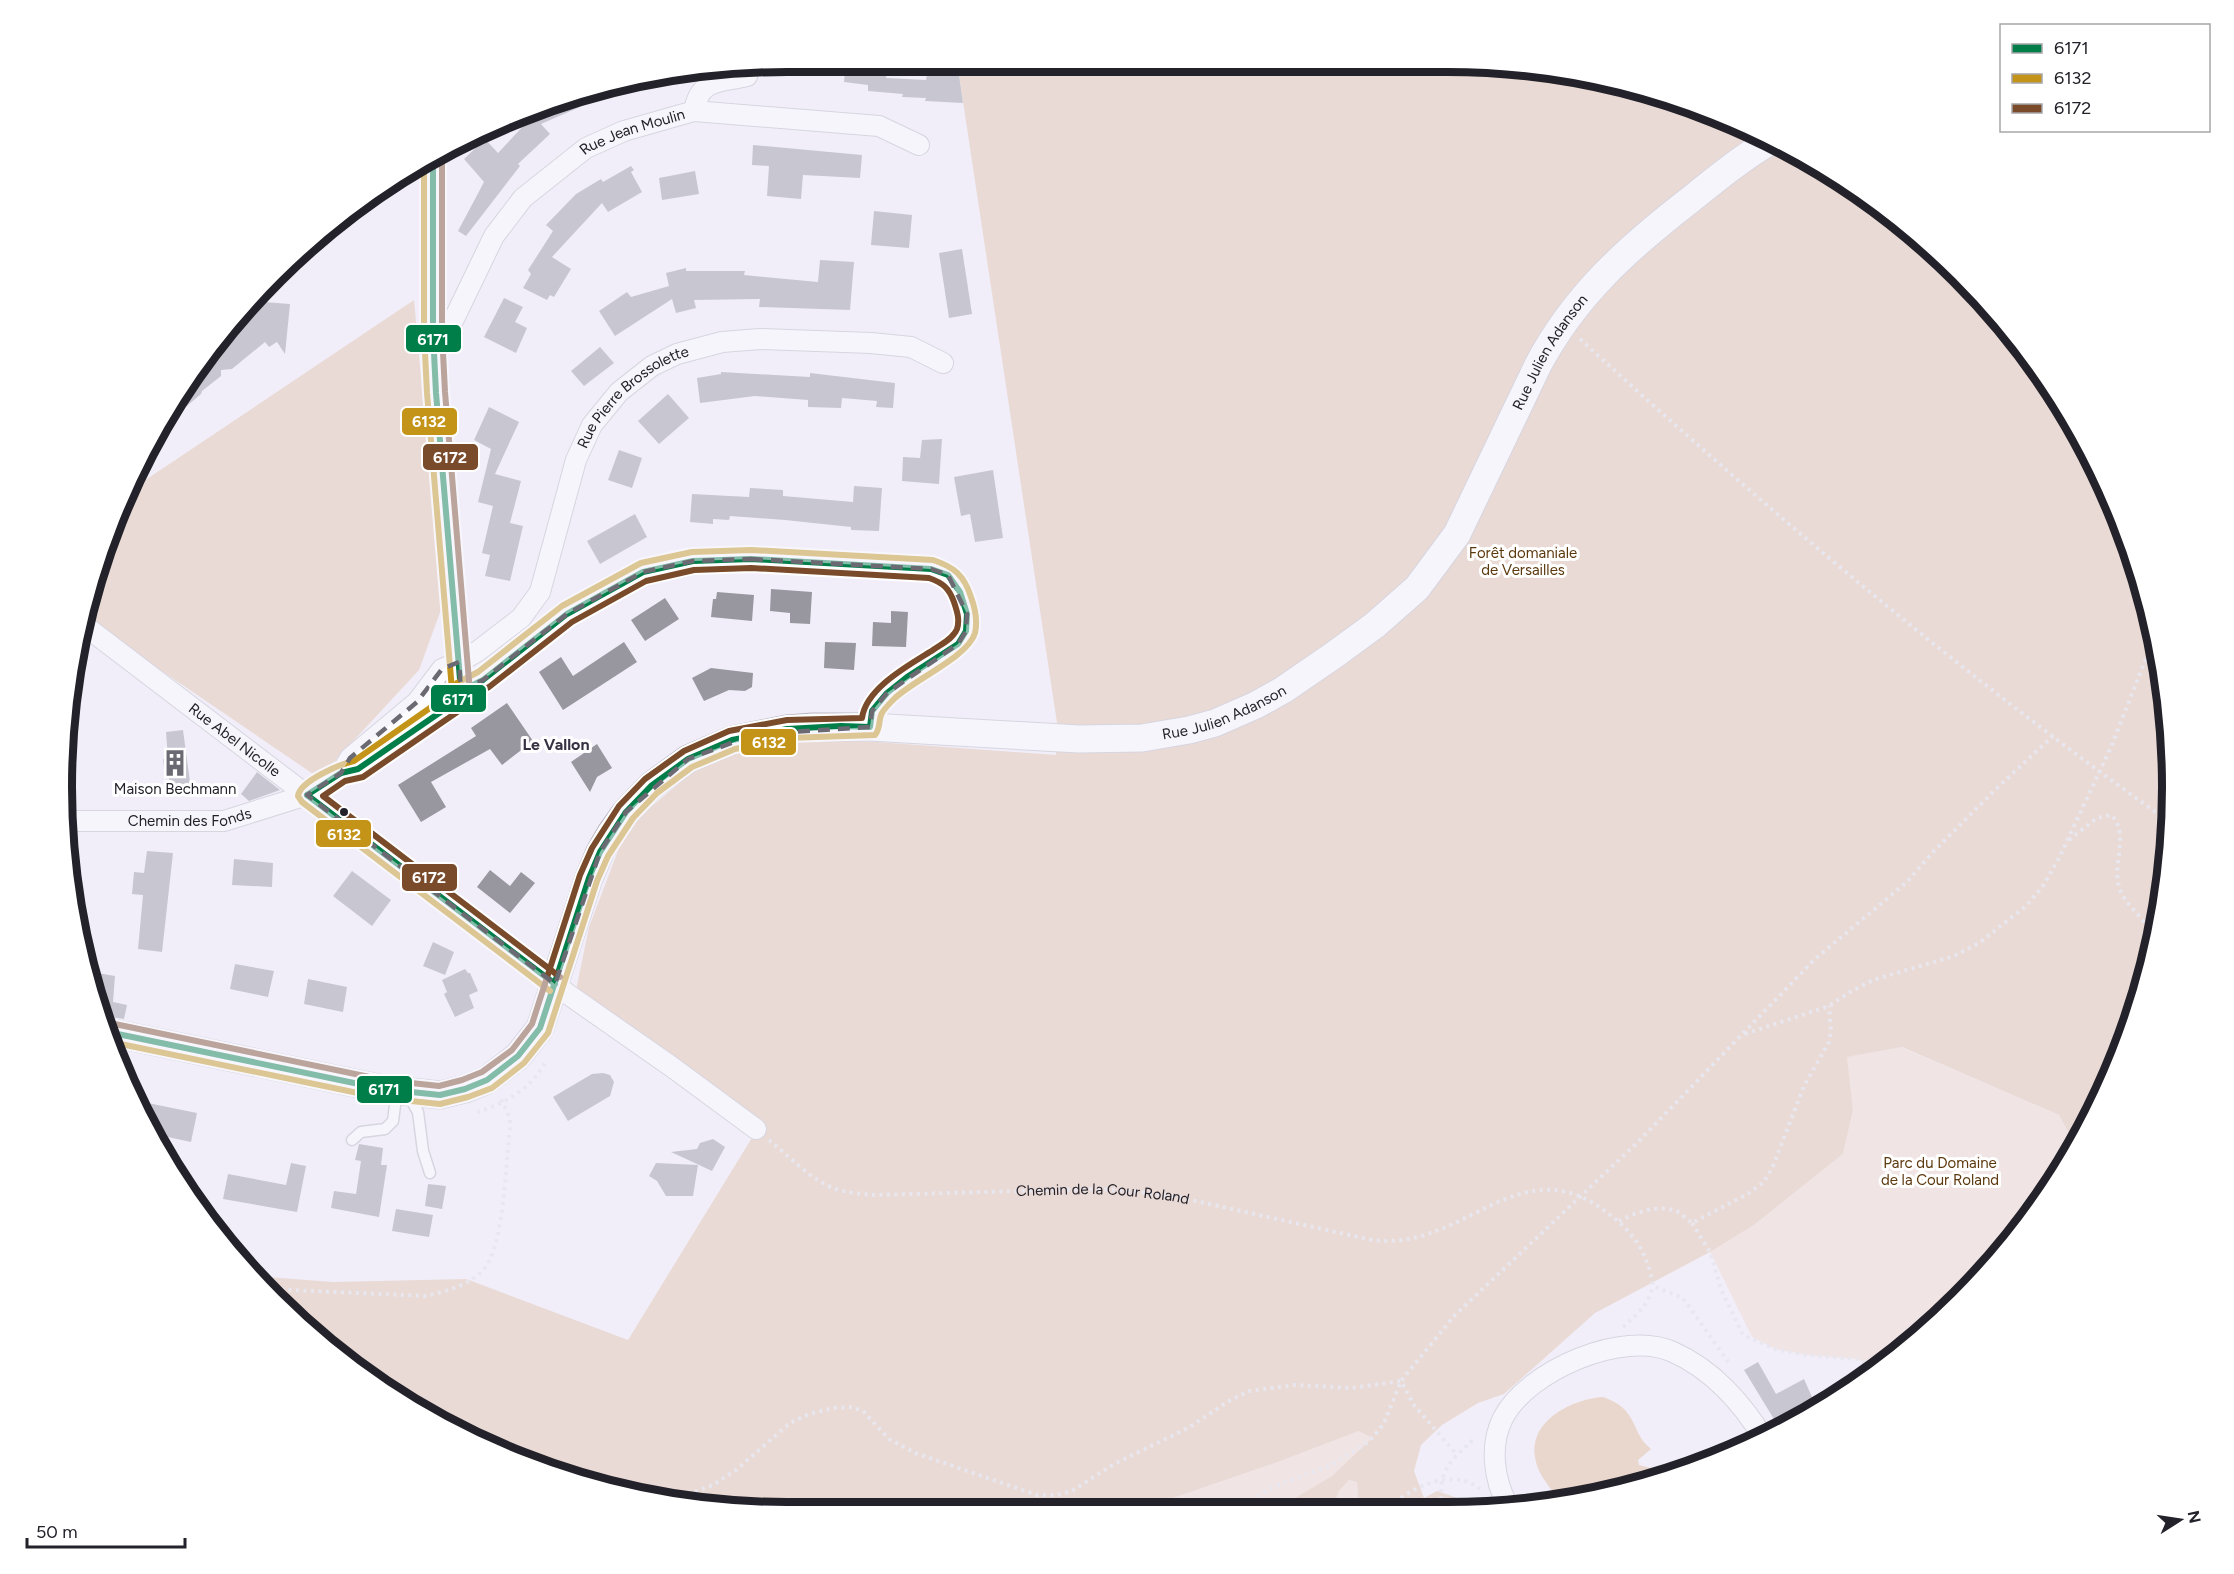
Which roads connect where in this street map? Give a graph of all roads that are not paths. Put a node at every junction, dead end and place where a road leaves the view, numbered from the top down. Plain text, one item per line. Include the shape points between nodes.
1 (748, 74) edge
2 (694, 111) junction
3 (919, 145) dead end
4 (1763, 146) edge
5 (433, 166) edge
6 (433, 333) junction
7 (943, 363) dead end
8 (90, 629) edge
9 (459, 662) junction
10 (461, 691) junction
11 (870, 727) junction
12 (341, 773) junction
13 (307, 795) junction
14 (73, 821) edge
15 (555, 984) junction
16 (116, 1034) edge
17 (397, 1090) junction
18 (756, 1129) road end
19 (352, 1140) dead end
20 (430, 1173) dead end
21 (1759, 1430) edge
22 (1505, 1499) edge

1 - 2 street via 700,91
2 - 3 street, Rue Jean Moulin via 879,126
2 - 6 street, Rue Jean Moulin via 624,131 586,148 523,198 494,236 454,319 442,331
4 - 11 main road, Rue Julien Adanson via 1639,241 1592,286 1563,323 1538,365 1466,516 1431,571 1375,625 1283,690 1215,723 1142,738 1079,739
5 - 6 street
6 - 9 street
7 - 9 street, Rue Pierre Brossolette via 911,347 760,339 722,342 677,354 652,366 619,392 592,425 576,460 540,592 521,618
8 - 13 street, Rue Abel Nicolle
9 - 10 street
9 - 12 street, Rue Pierre Brossolette via 442,669 417,702 350,758
10 - 11 street via 483,680 567,614 643,572 693,561 751,559 931,569 948,575 960,592 967,614 966,631 958,644 887,693 872,711
10 - 12 street via 458,700 358,769
11 - 15 main road, Rue Julien Adanson via 787,729 732,740 688,759 651,786 626,812 600,852
12 - 13 street, Chemin des Fonds
13 - 14 street, Chemin des Fonds via 224,821
13 - 15 street, Rue Abel Nicolle
15 - 17 main road, Rue Julien Adanson via 540,1028 518,1056 487,1080 440,1095
15 - 18 street
16 - 17 main road, Rue Julien Adanson
17 - 19 lane via 393,1121 385,1130 362,1132
17 - 20 lane via 418,1112
21 - 22 street via 1721,1384 1672,1351 1624,1345 1598,1350 1538,1381 1515,1400 1502,1419 1495,1460 1497,1480

